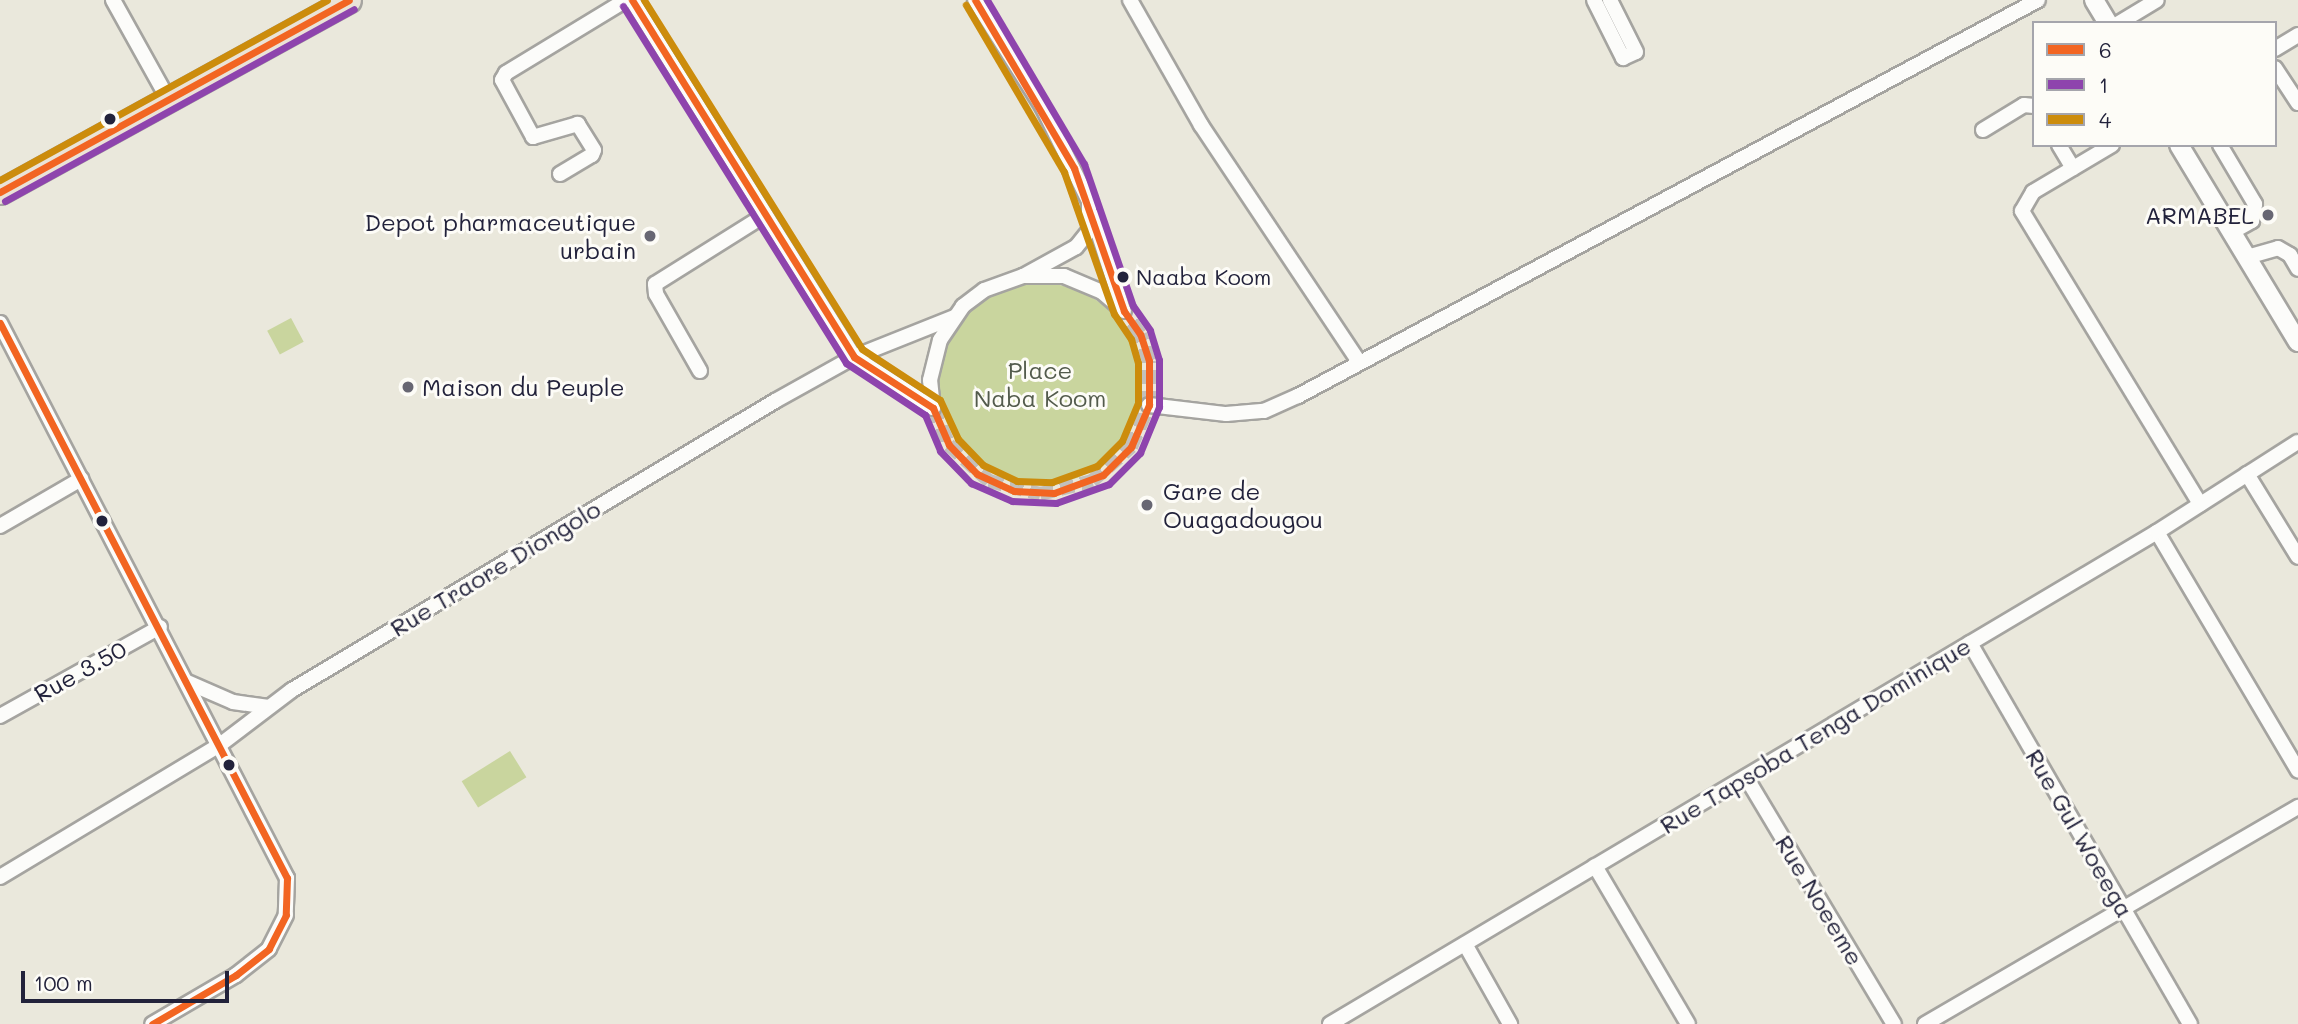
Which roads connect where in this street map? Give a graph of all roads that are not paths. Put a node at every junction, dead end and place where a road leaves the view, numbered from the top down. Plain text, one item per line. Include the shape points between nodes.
1 (114, 0) edge
2 (349, 0) edge
3 (625, 0) edge
4 (632, 0) edge
5 (975, 0) edge
6 (1130, 0) edge
7 (1594, 0) edge
8 (1610, 0) edge
9 (2038, 0) edge
10 (2094, 0) edge
11 (2157, 0) edge
12 (2107, 21) edge
13 (2122, 21) edge
14 (2298, 35) edge
15 (2277, 48) edge
16 (2277, 71) edge
17 (168, 99) junction
18 (2298, 103) edge
19 (2032, 106) edge
20 (1983, 130) dead end
21 (2060, 147) edge
22 (2109, 147) edge
23 (2180, 147) edge
24 (2221, 147) edge
25 (2073, 168) junction
26 (560, 174) dead end
27 (0, 192) edge
28 (1089, 201) junction
29 (765, 215) junction
30 (2232, 232) junction
31 (2247, 257) junction
32 (2298, 269) edge
33 (1023, 276) junction
34 (954, 317) junction
35 (0, 323) edge
36 (2298, 342) edge
37 (854, 357) junction
38 (1359, 362) junction
39 (699, 372) dead end
40 (1149, 405) dead end
41 (2298, 442) edge
42 (2247, 474) junction
43 (81, 478) junction
44 (2200, 504) junction
45 (0, 526) edge
46 (2157, 532) junction
47 (2298, 557) edge
48 (160, 627) junction
49 (1970, 643) junction
50 (187, 682) junction
51 (269, 707) junction
52 (0, 716) edge
53 (221, 744) junction
54 (2298, 770) edge
55 (1746, 777) junction
56 (2298, 807) edge
57 (1595, 866) junction
58 (0, 877) edge
59 (2124, 908) junction
60 (1465, 944) junction
61 (152, 1024) edge
62 (1330, 1024) edge
63 (1510, 1024) edge
64 (1688, 1024) edge
65 (1894, 1024) edge
66 (1925, 1024) edge
67 (2190, 1024) edge

1 - 17 street
2 - 17 highway
3 - 26 street via 506,73 502,80 533,137 578,124 594,150
4 - 29 street
5 - 28 street via 1042,106
6 - 38 street via 1201,125
7 - 8 street via 1623,58 1636,52
9 - 38 street
10 - 12 street
11 - 13 street
14 - 15 street
16 - 18 street
17 - 27 highway
19 - 20 street via 2024,105
21 - 25 street
22 - 25 street
23 - 30 street
24 - 30 street via 2255,204 2252,221
25 - 44 street via 2033,192 2022,211
28 - 33 street via 1089,231 1076,247
28 - 33 street via 1124,311 1102,292 1077,280
29 - 37 street
29 - 39 street via 656,284 656,294
30 - 31 street
31 - 32 street via 2278,248 2290,255
31 - 36 street
33 - 34 street via 984,290
34 - 37 street, Rue Traore Diongolo
34 - 37 street via 932,366 933,408
35 - 43 street
37 - 51 street, Rue Traore Diongolo
38 - 40 street via 1264,411 1207,414
41 - 42 street, Rue Tapsoba Tenga Dominique
42 - 44 street, Rue Tapsoba Tenga Dominique
42 - 47 street
43 - 45 street
43 - 48 street
44 - 46 street, Rue Tapsoba Tenga Dominique
46 - 49 street, Rue Tapsoba Tenga Dominique
46 - 54 street
48 - 50 street
48 - 52 street, Rue 3.50
49 - 55 street, Rue Tapsoba Tenga Dominique
49 - 59 street, Rue Gul Woeega
50 - 51 street via 233,702
50 - 53 street
51 - 53 street, Rue Traore Diongolo
53 - 58 street, Rue Traore Diongolo
53 - 61 street via 287,878 286,915 269,949 254,962
55 - 57 street, Rue Tapsoba Tenga Dominique
55 - 65 street, Rue Noeeme
56 - 59 street
57 - 60 street, Rue Tapsoba Tenga Dominique
57 - 64 street
59 - 66 street
59 - 67 street, Rue Gul Woeega
60 - 62 street, Rue Tapsoba Tenga Dominique
60 - 63 street

